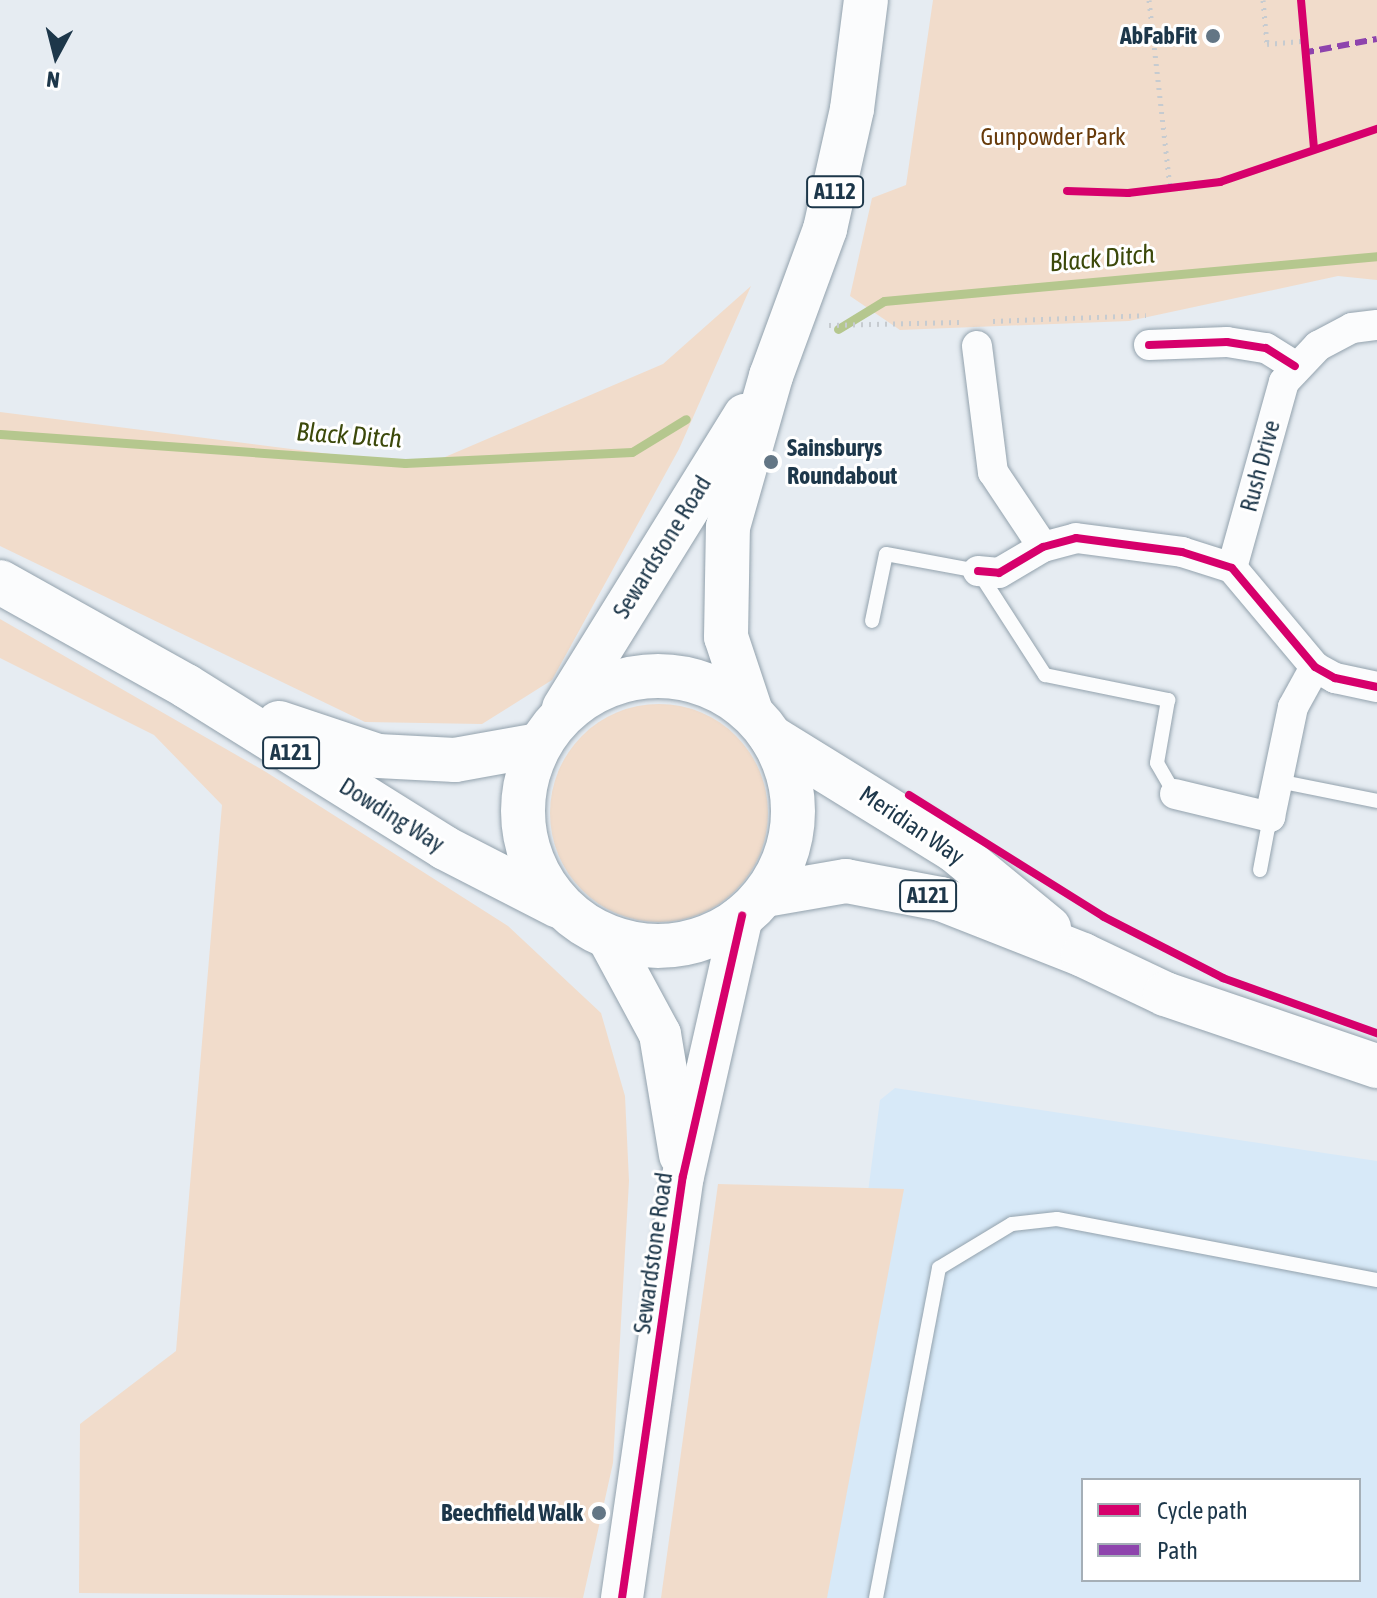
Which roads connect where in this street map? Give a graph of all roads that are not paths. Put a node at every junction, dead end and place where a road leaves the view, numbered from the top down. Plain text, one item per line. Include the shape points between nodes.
1 (866, 0) edge
2 (1377, 325) edge
3 (981, 330) road end
4 (1150, 331) road end
5 (1295, 366) junction
6 (771, 376) junction
7 (1043, 547) junction
8 (1232, 568) junction
9 (978, 571) junction
10 (0, 582) edge
11 (872, 621) dead end
12 (1315, 667) junction
13 (186, 686) junction
14 (1377, 687) edge
15 (761, 725) junction
16 (547, 732) junction
17 (1278, 781) junction
18 (1175, 794) joint
19 (1377, 801) edge
20 (1270, 817) junction
21 (1260, 870) dead end
22 (754, 906) junction
23 (564, 909) junction
24 (607, 936) junction
25 (1083, 955) junction
26 (1377, 1066) edge
27 (683, 1176) junction
28 (1377, 1280) edge
29 (622, 1598) edge
30 (876, 1598) edge

1 - 6 main road, Sewardstone Road / A112 via 841,172
2 - 5 street via 1352,328
3 - 7 street via 993,472
4 - 5 street via 1266,348
5 - 8 street, Rush Drive via 1284,382
6 - 15 main road, Sewardstone Road / A112 via 730,513 724,572 726,637
6 - 16 main road, Sewardstone Road / A112
7 - 8 street via 1076,538 1182,552
7 - 9 street via 999,573
8 - 12 street
9 - 11 lane via 886,554
9 - 18 lane via 1045,675 1168,700 1157,763
10 - 13 main road, Dowding Way / A121
12 - 14 street via 1335,678
12 - 17 street via 1293,707
13 - 16 main road, Dowding Way / A121 via 320,740 378,756 455,760
13 - 23 main road, Dowding Way / A121 via 445,848
15 - 16 main road via 730,696 680,677 631,678 601,687
15 - 22 main road via 786,767 793,809 783,862
15 - 25 main road, Meridian Way / A121 via 954,850
16 - 23 main road via 523,797 524,838 538,875
17 - 19 lane
17 - 20 street
18 - 20 street
20 - 21 lane
22 - 24 main road via 692,942 651,946
22 - 25 main road, Meridian Way / A121 via 846,881 897,888
22 - 27 street, Sewardstone Road
23 - 24 main road
24 - 27 street, Sewardstone Road via 660,1034
25 - 26 main road, Meridian Way / A121 via 1165,994
27 - 29 street, Sewardstone Road
28 - 30 lane via 1057,1219 1012,1224 939,1268

